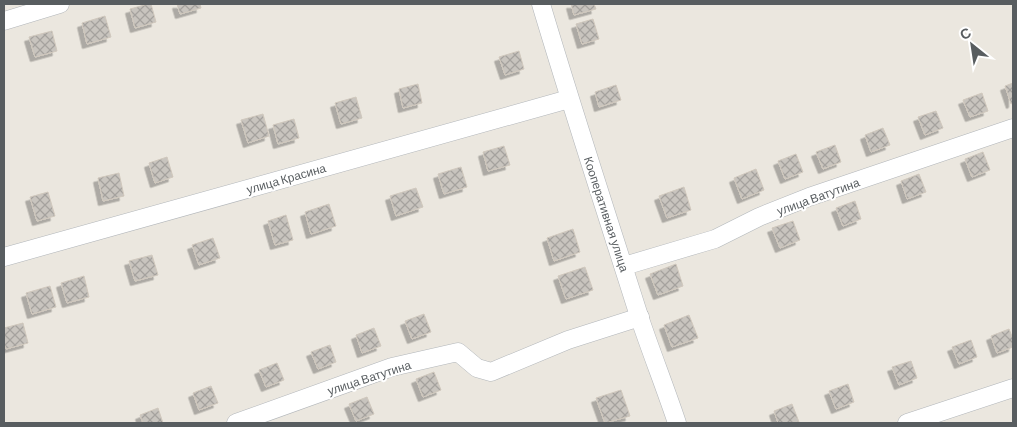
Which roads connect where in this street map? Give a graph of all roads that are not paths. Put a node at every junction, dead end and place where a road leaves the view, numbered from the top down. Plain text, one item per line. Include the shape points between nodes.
1 (60, 4) edge
2 (540, 4) edge
3 (4, 21) edge
4 (569, 100) junction
5 (1013, 128) edge
6 (4, 257) edge
7 (624, 266) junction
8 (640, 317) junction
9 (1013, 388) edge
10 (236, 423) edge
11 (677, 423) edge
12 (907, 423) edge

1 - 3 street
2 - 4 street, Кооперативная улица
4 - 6 street, улица Красина
4 - 7 street, Кооперативная улица
5 - 7 street, улица Ватутина via 810,197 715,239
7 - 8 street, Кооперативная улица
8 - 10 street, улица Ватутина via 568,340 491,372 477,368 458,352 392,367
8 - 11 street, Кооперативная улица
9 - 12 street

